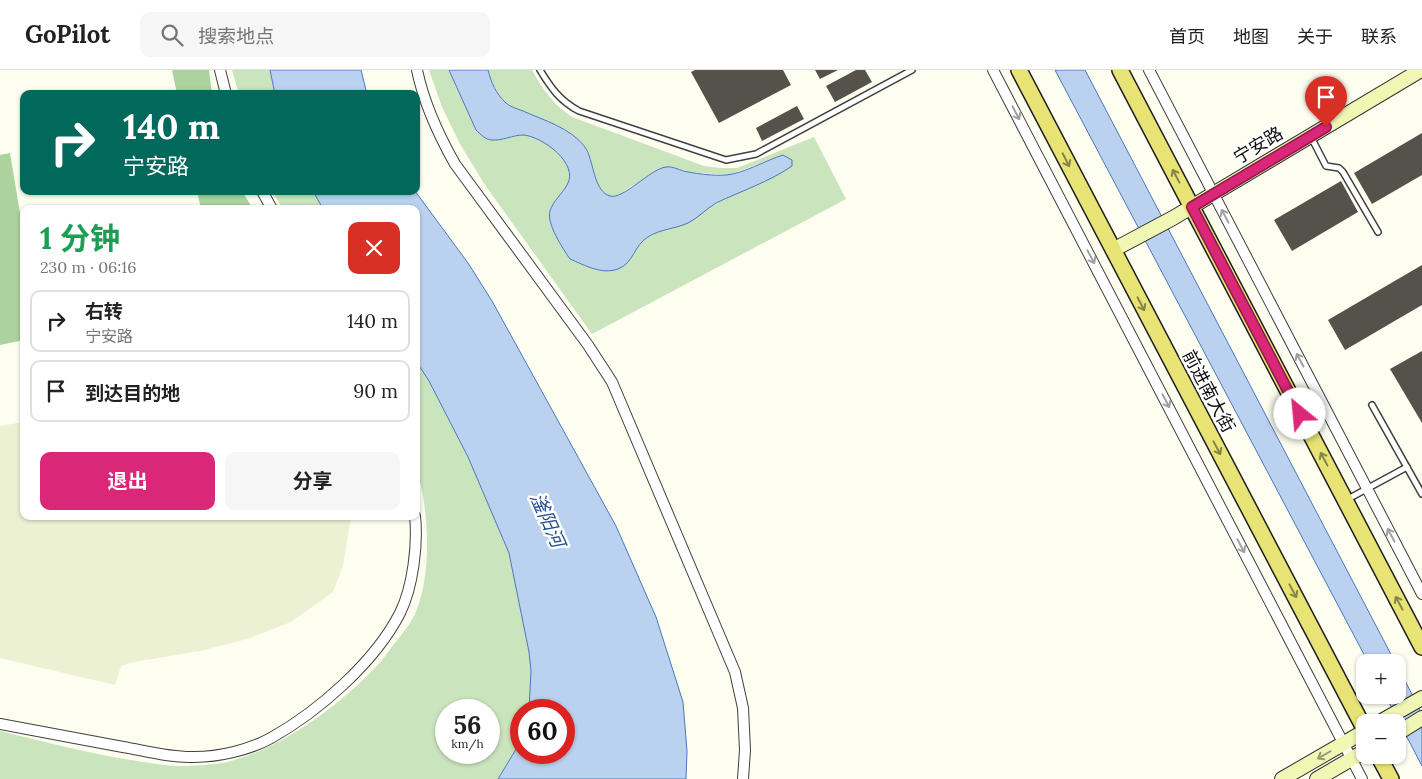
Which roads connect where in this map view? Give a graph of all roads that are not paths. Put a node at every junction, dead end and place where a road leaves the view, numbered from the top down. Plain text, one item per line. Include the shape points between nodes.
1 (220, 70) edge
2 (416, 70) edge
3 (540, 70) edge
4 (912, 70) edge
5 (993, 70) edge
6 (1019, 70) edge
7 (1120, 70) edge
8 (1149, 70) edge
9 (1421, 70) edge
10 (903, 72) edge
11 (225, 90) edge
12 (1310, 136) junction
13 (1213, 194) junction
14 (1192, 207) junction
15 (1378, 232) dead end
16 (1113, 250) junction
17 (1372, 405) dead end
18 (1407, 467) junction
19 (1367, 489) junction
20 (1422, 494) edge
21 (1345, 500) junction
22 (415, 520) edge
23 (1422, 594) edge
24 (1422, 647) edge
25 (1422, 698) edge
26 (1357, 714) edge
27 (1395, 714) edge
28 (1422, 718) edge
29 (0, 724) edge
30 (1406, 728) edge
31 (1356, 736) edge
32 (1344, 743) junction
33 (1356, 757) edge
34 (1352, 759) junction
35 (1383, 764) edge
36 (743, 779) edge
37 (1282, 779) edge
38 (1317, 779) edge
39 (1362, 779) edge
40 (1391, 779) edge

1 - 11 street
2 - 36 street via 425,104 455,164 588,345 616,391 735,672 743,708
3 - 10 lane via 561,100 579,111 726,160 756,154
4 - 10 lane
5 -> 32 street
6 -> 16 main road, 前进南大街
14 -> 7 main road
8 - 13 street
9 - 12 street, 宁安路
12 - 13 street, 宁安路
12 - 15 lane via 1326,166 1343,172
13 - 14 street, 宁安路
19 -> 13 street
14 - 16 street, 宁安路
21 -> 14 main road
16 -> 26 main road, 前进南大街
17 - 18 lane
18 - 19 lane
18 - 20 lane
19 - 21 lane
23 -> 19 street
24 -> 21 main road
22 - 29 street via 411,580 401,612 382,643 325,701 270,739 246,748 194,758
25 - 27 street
28 - 30 street
31 - 32 street
32 - 34 street
32 -> 37 street
33 - 34 street
34 - 38 street
34 - 39 street
35 - 40 main road

